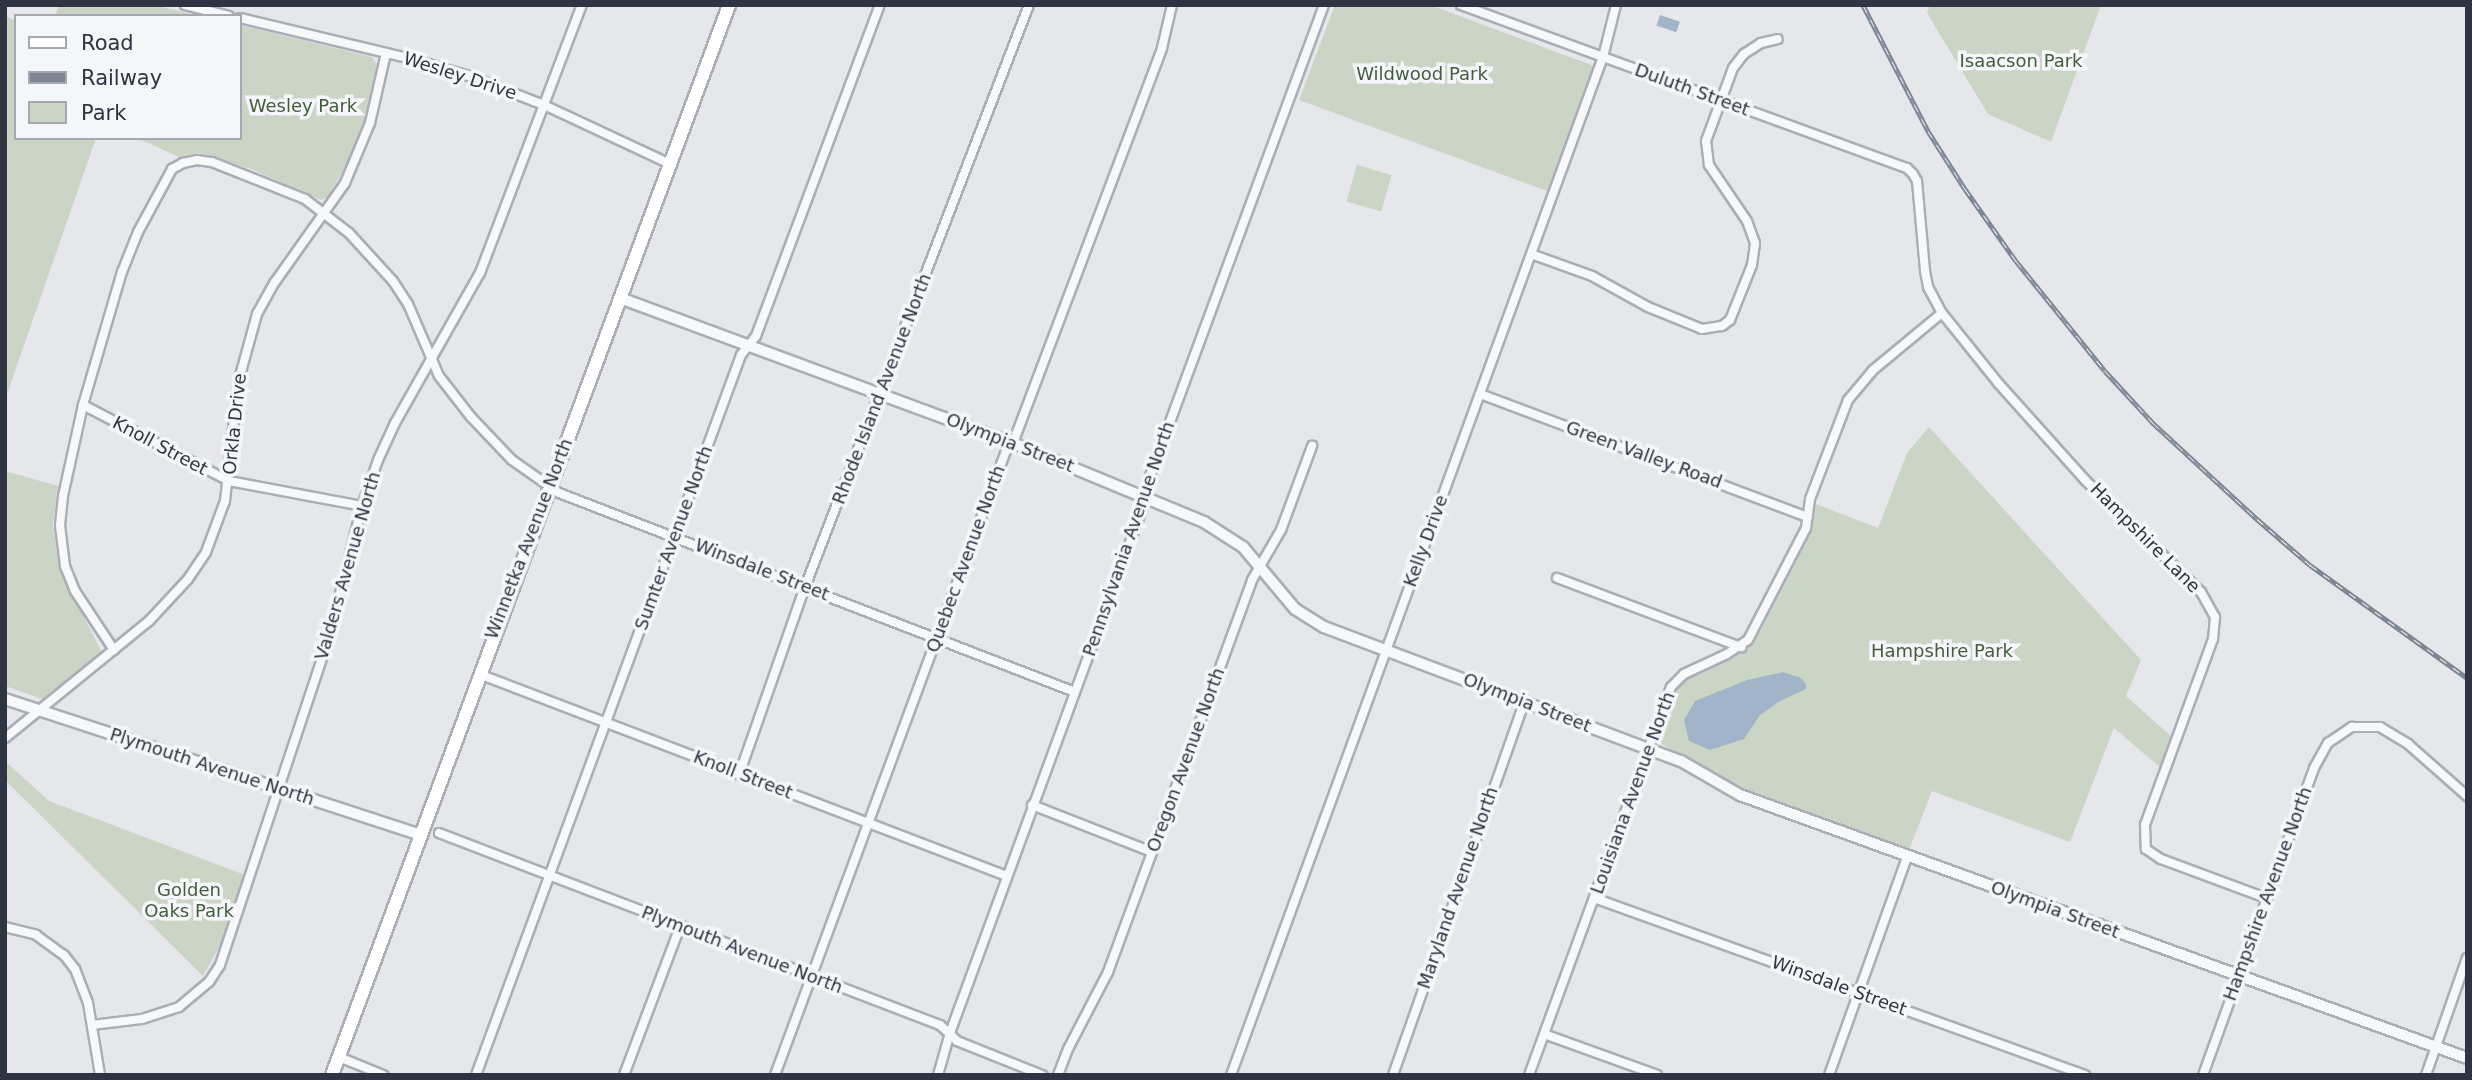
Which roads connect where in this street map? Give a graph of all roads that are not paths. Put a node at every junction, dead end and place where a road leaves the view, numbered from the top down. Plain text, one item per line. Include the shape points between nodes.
1 (184, 5) edge
2 (582, 5) edge
3 (729, 5) edge
4 (880, 5) edge
5 (1029, 5) edge
6 (1172, 5) edge
7 (1325, 5) edge
8 (1461, 5) edge
9 (1616, 5) edge
10 (221, 14) edge
11 (242, 18) edge
12 (1778, 39) dead end
13 (386, 53) junction
14 (1603, 57) junction
15 (1719, 100) junction
16 (544, 105) junction
17 (670, 164) junction
18 (1917, 181) joint
19 (325, 211) junction
20 (1531, 254) junction
21 (620, 298) junction
22 (1942, 313) junction
23 (748, 346) junction
24 (432, 357) junction
25 (1480, 394) junction
26 (881, 395) junction
27 (83, 405) junction
28 (1013, 443) junction
29 (1312, 446) dead end
30 (229, 481) junction
31 (549, 487) junction
32 (1143, 495) junction
33 (362, 506) junction
34 (1808, 516) junction
35 (674, 536) junction
36 (1259, 567) junction
37 (1556, 578) dead end
38 (805, 587) junction
39 (937, 638) junction
40 (1741, 647) junction
41 (114, 650) junction
42 (1386, 650) junction
43 (479, 674) junction
44 (1074, 692) junction
45 (5, 699) edge
46 (1525, 701) junction
47 (41, 711) junction
48 (606, 722) junction
49 (5, 738) edge
50 (1647, 749) junction
51 (739, 775) junction
52 (280, 790) junction
53 (2467, 796) edge
54 (1032, 805) junction
55 (868, 823) junction
56 (439, 833) dead end
57 (419, 834) junction
58 (1152, 852) junction
59 (1907, 857) junction
60 (549, 876) junction
61 (1007, 876) junction
62 (1594, 898) junction
63 (2266, 898) junction
64 (5, 927) edge
65 (680, 927) junction
66 (2467, 958) edge
67 (812, 976) junction
68 (2239, 976) junction
69 (1858, 993) junction
70 (92, 1025) junction
71 (950, 1033) junction
72 (1544, 1034) junction
73 (2436, 1046) junction
74 (339, 1057) junction
75 (2467, 1058) edge
76 (100, 1075) edge
77 (332, 1075) edge
78 (383, 1075) edge
79 (476, 1075) edge
80 (624, 1075) edge
81 (775, 1075) edge
82 (938, 1075) edge
83 (1042, 1075) edge
84 (1058, 1075) edge
85 (1231, 1075) edge
86 (1393, 1075) edge
87 (1529, 1075) edge
88 (1657, 1075) edge
89 (1829, 1075) edge
90 (2085, 1075) edge
91 (2203, 1075) edge
92 (2426, 1075) edge

1 - 10 street
2 - 16 street, Valders Avenue North
3 - 17 main road, Winnetka Avenue North
4 - 23 street, Sumter Avenue North
5 - 26 street, Rhode Island Avenue North
6 - 28 street, Quebec Avenue North via 1162,48
7 - 32 street, Pennsylvania Avenue North
8 - 14 street, Duluth Street
9 - 14 street, Kelly Drive
11 - 13 street, Wesley Drive
12 - 15 street via 1744,54
13 - 16 street, Wesley Drive via 472,76
13 - 19 street, Orkla Drive via 359,156
14 - 15 street, Duluth Street
14 - 20 street, Kelly Drive
15 - 18 street, Duluth Street via 1907,168
15 - 20 street via 1706,154 1714,176 1746,221 1755,243 1752,265 1730,320 1722,326 1702,328 1658,312 1603,281
16 - 17 street, Wesley Drive
16 - 24 street, Valders Avenue North via 480,273
17 - 21 main road, Winnetka Avenue North
18 - 22 street, Hampshire Lane via 1928,287
19 - 24 street, Winsdale Street via 393,281
19 - 27 street, Winsdale Street via 212,162 183,163 172,169 122,272
19 - 30 street, Orkla Drive via 257,314 238,383
20 - 25 street, Kelly Drive
21 - 23 street, Olympia Street
21 - 31 main road, Winnetka Avenue North
22 - 34 street via 1873,370 1847,400 1810,499
22 - 63 street, Hampshire Lane via 2085,480 2211,606 2213,639 2143,836 2146,849 2161,859
23 - 26 street, Olympia Street
23 - 35 street, Sumter Avenue North
24 - 31 street, Winsdale Street via 439,376 471,417 512,460
24 - 33 street, Valders Avenue North via 395,423
25 - 34 street, Green Valley Road
25 - 42 street, Kelly Drive
26 - 28 street, Olympia Street
26 - 38 street, Rhode Island Avenue North
27 - 30 street, Knoll Street
27 - 41 street via 63,496 61,542 75,591
28 - 32 street, Olympia Street
28 - 39 street, Quebec Avenue North via 1006,451
29 - 36 street, Oregon Avenue North via 1281,530
30 - 33 street, Knoll Street
30 - 41 street, Orkla Drive via 219,524 188,579
31 - 35 street, Winsdale Street
31 - 43 main road, Winnetka Avenue North
32 - 36 street, Olympia Street via 1231,537
32 - 44 street, Pennsylvania Avenue North via 1143,507
33 - 52 street, Valders Avenue North via 332,628
34 - 40 street via 1792,556
35 - 38 street, Winsdale Street
35 - 48 street, Sumter Avenue North
36 - 42 street, Olympia Street via 1309,619
36 - 58 street, Oregon Avenue North
37 - 40 street
38 - 39 street, Winsdale Street
38 - 51 street, Rhode Island Avenue North
39 - 44 street, Winsdale Street
39 - 55 street, Quebec Avenue North
40 - 50 street, Louisiana Avenue North via 1677,678
41 - 47 street, Orkla Drive
42 - 46 street, Olympia Street
42 - 85 street, Kelly Drive
43 - 48 street, Knoll Street
43 - 57 main road, Winnetka Avenue North
44 - 54 street, Pennsylvania Avenue North
45 - 47 street, Plymouth Avenue North
46 - 50 street, Olympia Street
46 - 86 street, Maryland Avenue North
47 - 49 street, Orkla Drive
47 - 52 street, Plymouth Avenue North
48 - 51 street, Knoll Street
48 - 60 street, Sumter Avenue North
50 - 59 street, Olympia Street via 1681,761 1740,795
50 - 62 street, Louisiana Avenue North
51 - 55 street, Knoll Street
52 - 57 street, Plymouth Avenue North
52 - 70 street, Valders Avenue North via 228,947 209,982 179,1007 160,1015
53 - 63 street, Hampshire Avenue North via 2392,732 2380,727 2351,727 2320,754
54 - 58 street
54 - 61 street, Pennsylvania Avenue North
55 - 61 street, Knoll Street
55 - 67 street, Quebec Avenue North
56 - 60 street, Plymouth Avenue North
57 - 74 main road, Winnetka Avenue North
58 - 84 street, Oregon Avenue North via 1108,972
59 - 68 street, Olympia Street
59 - 69 street
60 - 65 street, Plymouth Avenue North
60 - 79 street, Sumter Avenue North
61 - 71 street, Pennsylvania Avenue North
62 - 69 street, Winsdale Street
62 - 72 street, Louisiana Avenue North
63 - 68 street, Hampshire Avenue North
64 - 70 street via 36,934 64,955 84,985
65 - 67 street, Plymouth Avenue North
65 - 80 street
66 - 73 street
67 - 71 street, Plymouth Avenue North
67 - 81 street, Quebec Avenue North
68 - 73 street, Olympia Street
68 - 91 street, Hampshire Avenue North
69 - 89 street
69 - 90 street, Winsdale Street
70 - 76 street
71 - 82 street, Pennsylvania Avenue North
71 - 83 street, Plymouth Avenue North via 957,1041
72 - 87 street, Louisiana Avenue North
72 - 88 street
73 - 75 street, Olympia Street
73 - 92 street
74 - 77 main road, Winnetka Avenue North
74 - 78 street

